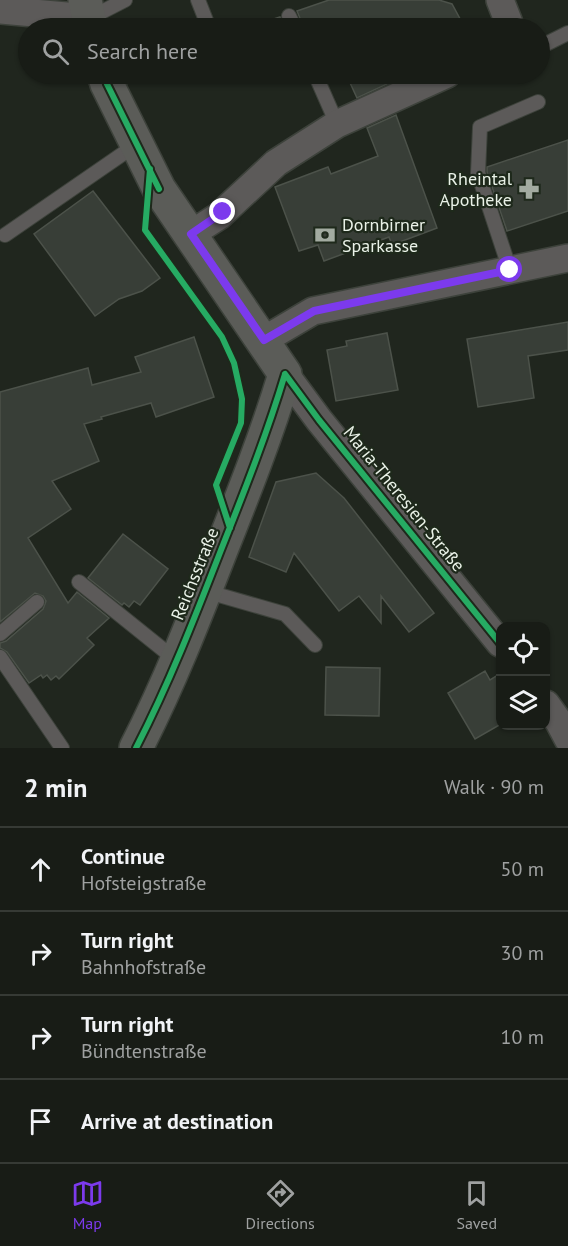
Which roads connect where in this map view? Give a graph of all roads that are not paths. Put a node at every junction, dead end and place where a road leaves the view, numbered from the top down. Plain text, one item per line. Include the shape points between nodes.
1 (125, 0) edge
2 (198, 0) edge
3 (500, 0) edge
4 (6, 7) edge
5 (88, 16) edge
6 (205, 18) edge
7 (507, 18) edge
8 (568, 33) edge
9 (550, 42) edge
10 (117, 84) edge
11 (319, 84) edge
12 (425, 84) edge
13 (538, 102) dead end
14 (337, 124) junction
15 (136, 144) junction
16 (191, 234) junction
17 (6, 236) edge
18 (568, 258) edge
19 (510, 270) junction
20 (264, 340) junction
21 (285, 374) junction
22 (79, 582) dead end
23 (205, 591) junction
24 (37, 602) dead end
25 (0, 634) edge
26 (496, 637) edge
27 (315, 645) dead end
28 (0, 657) edge
29 (176, 660) junction
30 (550, 710) edge
31 (568, 739) edge
32 (62, 748) edge
33 (136, 748) edge

1 - 5 lane
2 - 6 lane
3 - 7 street
4 - 5 street
8 - 9 lane
10 - 15 main road
11 - 14 lane
12 - 14 street
13 - 19 lane via 480,127 478,173
14 - 16 street via 276,163 219,216
15 - 16 main road via 159,189
15 - 17 lane
16 - 20 main road
18 - 19 street
19 - 20 street via 314,311
20 - 21 main road
21 - 23 main road, Reichsstraße
21 - 26 street, Maria-Theresien-Straße
22 - 29 lane
23 - 27 lane via 285,614
23 - 29 main road, Reichsstraße
24 - 25 lane
28 - 32 lane
29 - 33 main road, Reichsstraße
30 - 31 street

